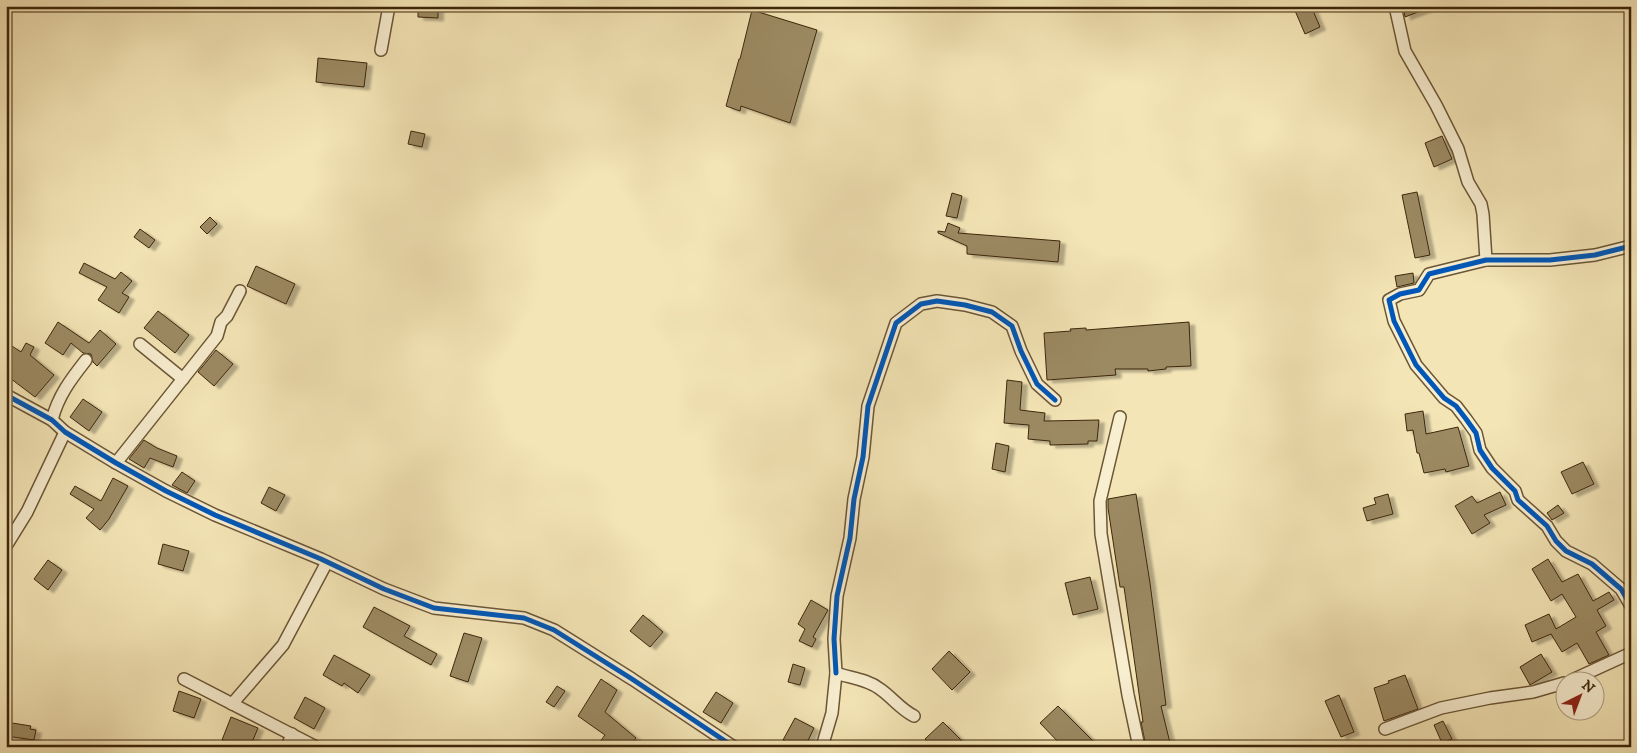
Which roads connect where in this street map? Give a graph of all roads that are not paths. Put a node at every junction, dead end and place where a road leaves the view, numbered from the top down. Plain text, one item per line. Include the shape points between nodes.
1 (389, 6) edge
2 (1395, 6) edge
3 (381, 50) dead end
4 (1631, 246) edge
5 (1486, 260) junction
6 (240, 291) dead end
7 (140, 344) dead end
8 (86, 360) dead end
9 (183, 378) junction
10 (6, 395) edge
11 (1055, 400) dead end
12 (1120, 417) dead end
13 (52, 420) junction
14 (65, 432) junction
15 (116, 463) junction
16 (6, 546) edge
17 (327, 562) junction
18 (1631, 606) edge
19 (1631, 653) edge
20 (1594, 670) edge
21 (836, 673) junction
22 (184, 679) dead end
23 (1554, 686) edge
24 (232, 704) junction
25 (914, 716) dead end
26 (1386, 728) dead end
27 (292, 734) junction
28 (287, 747) edge
29 (316, 747) edge
30 (734, 747) edge
31 (822, 747) edge
32 (1139, 747) edge

1 - 3 street
2 - 5 street via 1405,51 1458,149 1468,182 1481,204
4 - 5 street via 1595,255 1550,260
5 - 18 street via 1429,274 1420,290 1389,300 1394,322 1416,365 1444,398 1456,406 1476,433 1480,450 1492,468 1515,491 1518,500 1547,526 1566,551 1592,564 1621,589
6 - 9 street via 227,316 220,322 217,336
7 - 9 street
8 - 13 street via 56,404
9 - 15 street
10 - 13 street
11 - 21 street via 1036,384 1012,326 992,312 937,301 921,304 896,323 868,406 850,538 837,596
12 - 32 street via 1100,501 1101,534
13 - 14 street
14 - 15 street
14 - 16 street via 27,512
15 - 17 street via 215,515
17 - 24 street via 283,645
17 - 30 street via 434,608 524,618 554,630
19 - 20 street
21 - 25 street via 880,688 902,710
21 - 31 street via 832,713
22 - 24 street
23 - 26 street via 1441,708
24 - 27 street
27 - 28 street
27 - 29 street

